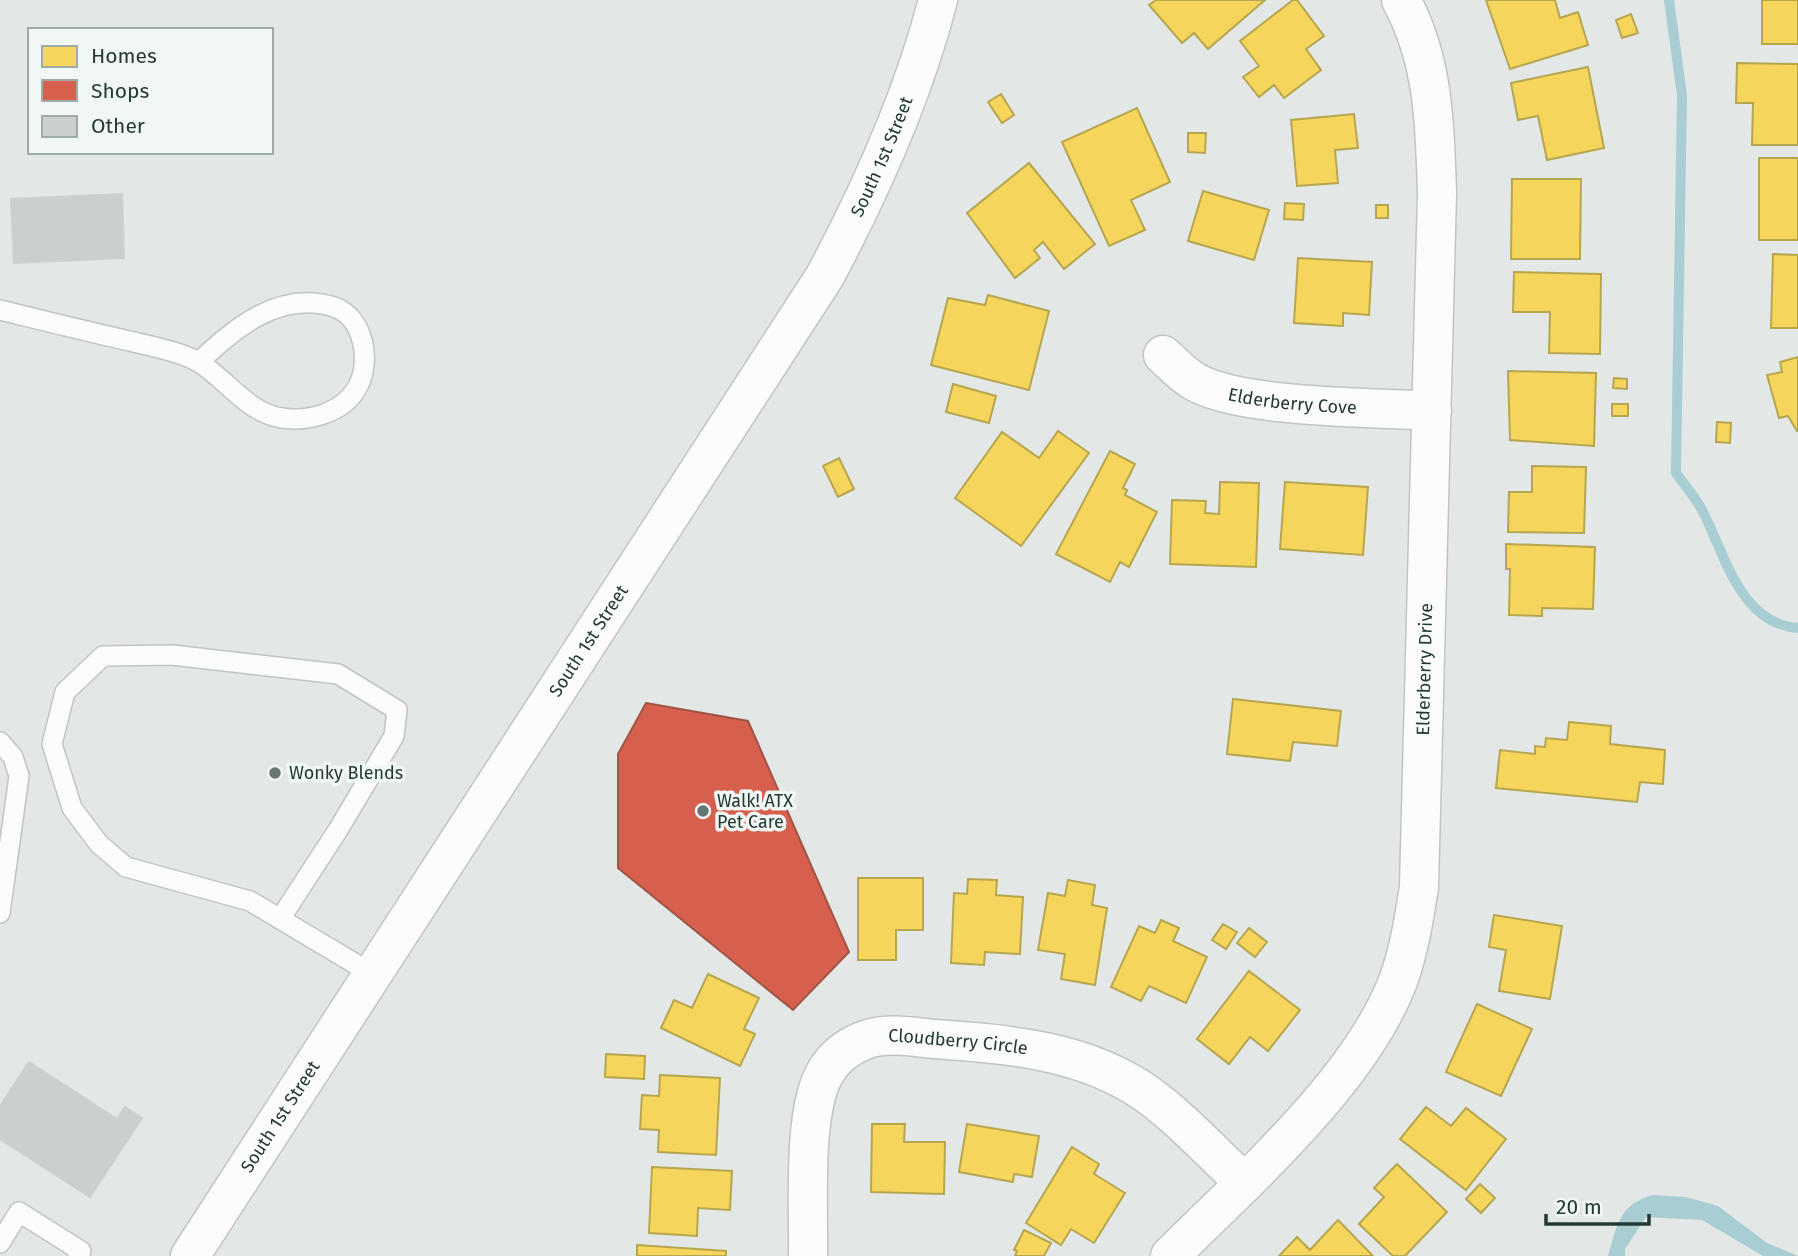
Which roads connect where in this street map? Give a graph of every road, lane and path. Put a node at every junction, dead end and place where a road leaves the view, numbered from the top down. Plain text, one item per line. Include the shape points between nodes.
1 (938, 0) edge
2 (1401, 0) edge
3 (0, 310) edge
4 (1163, 355) dead end
5 (199, 362) junction
6 (1432, 411) junction
7 (0, 742) edge
8 (0, 913) edge
9 (280, 919) junction
10 (374, 975) junction
11 (1245, 1183) junction
12 (0, 1243) edge
13 (78, 1256) edge
14 (190, 1256) edge
15 (807, 1256) edge
16 (1170, 1256) edge

1 - 10 street, South 1st Street via 902,112 865,200 825,276
2 - 6 street, Elderberry Drive via 1417,33 1431,83 1436,126
3 - 5 lane
4 - 6 street, Elderberry Cove via 1193,380 1261,400
5 - 5 lane via 247,320 302,304 342,310 354,320 364,354 357,388 345,401 329,412 296,419 268,415
6 - 11 street, Elderberry Drive via 1419,887 1413,931 1398,982 1374,1032 1341,1078
7 - 8 lane via 13,757 19,776
9 - 9 lane via 250,901 125,867 99,844 72,808 52,744 65,692 103,656 172,655 338,674 397,710 394,736
9 - 10 lane
10 - 14 street, South 1st Street
11 - 15 street, Cloudberry Circle via 1147,1094 1106,1071 1050,1051 998,1043 899,1036 867,1039 843,1051 825,1072 814,1100
11 - 16 street, Elderberry Drive
12 - 13 lane via 19,1212 81,1251

